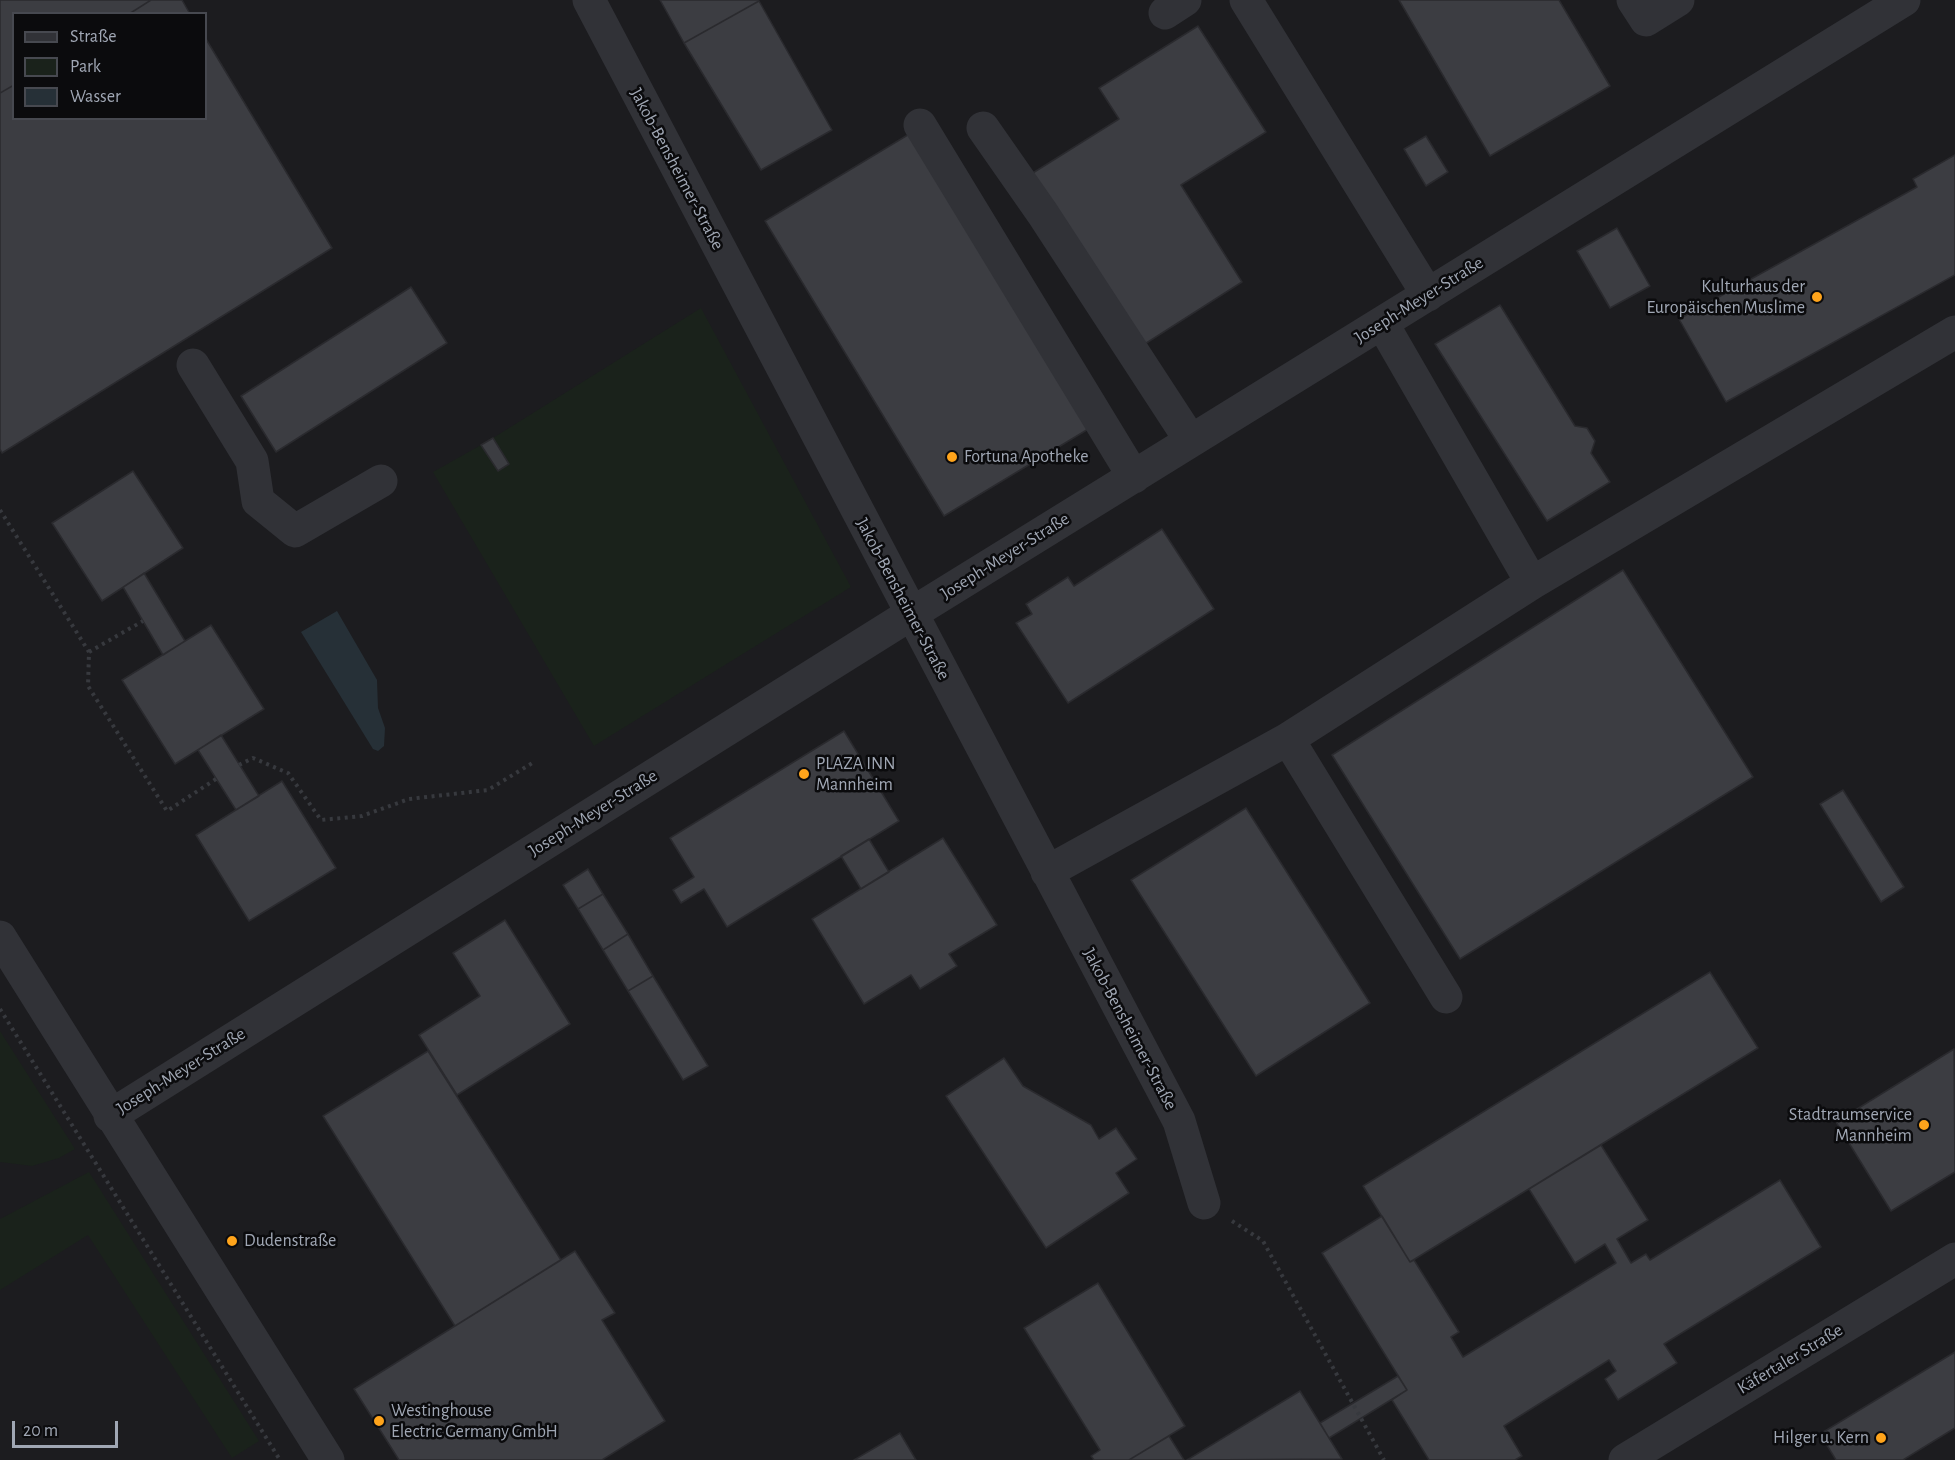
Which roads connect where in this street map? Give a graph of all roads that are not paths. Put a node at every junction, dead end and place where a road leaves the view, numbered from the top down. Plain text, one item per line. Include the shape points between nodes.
1 (589, 0) edge
2 (1246, 0) edge
3 (1633, 0) edge
4 (1678, 0) edge
5 (1904, 0) edge
6 (920, 125) dead end
7 (983, 128) dead end
8 (1428, 295) junction
9 (1382, 323) junction
10 (1955, 332) edge
11 (193, 365) dead end
12 (1191, 441) junction
13 (1134, 477) junction
14 (381, 481) dead end
15 (1532, 583) junction
16 (911, 614) junction
17 (1288, 739) junction
18 (1047, 872) junction
19 (0, 937) edge
20 (1446, 997) dead end
21 (110, 1116) junction
22 (1204, 1203) road end
23 (1955, 1259) edge
24 (328, 1460) edge
25 (1625, 1460) edge

1 - 16 street, Jakob-Bensheimer-Straße
2 - 8 street
3 - 4 street via 1646,20
5 - 8 street, Joseph-Meyer-Straße
6 - 13 street
7 - 12 street
8 - 9 street, Joseph-Meyer-Straße
9 - 12 street, Joseph-Meyer-Straße
9 - 15 street
10 - 15 street
11 - 14 street via 252,461 258,501 295,531
12 - 13 street, Joseph-Meyer-Straße
13 - 16 street, Joseph-Meyer-Straße
15 - 17 street
16 - 18 street, Jakob-Bensheimer-Straße
16 - 21 street, Joseph-Meyer-Straße
17 - 18 street
17 - 20 street
18 - 22 street, Jakob-Bensheimer-Straße via 1179,1120
19 - 21 street
21 - 24 street
23 - 25 street, Käfertaler Straße

